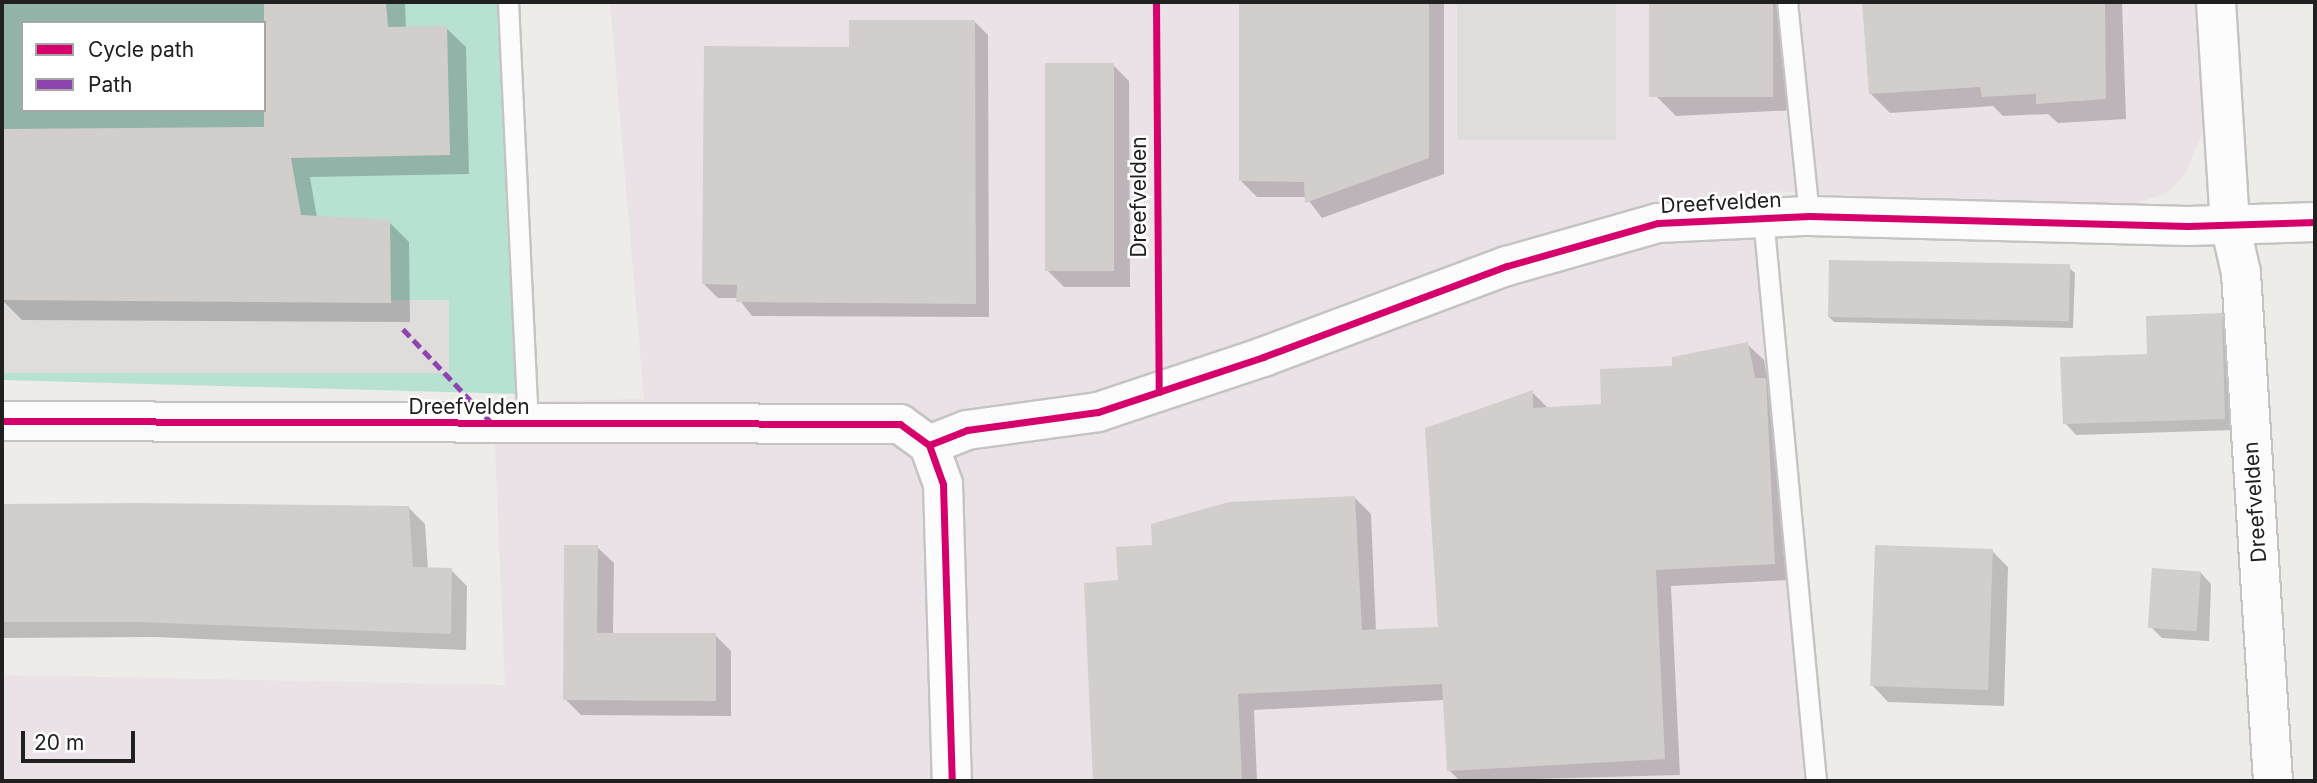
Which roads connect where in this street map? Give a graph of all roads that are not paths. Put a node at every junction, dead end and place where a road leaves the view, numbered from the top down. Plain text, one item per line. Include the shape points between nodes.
1 (508, 2) edge
2 (1787, 2) edge
3 (2217, 2) edge
4 (1808, 216) junction
5 (1763, 217) junction
6 (2315, 222) edge
7 (2230, 224) junction
8 (2, 421) edge
9 (528, 425) junction
10 (929, 445) junction
11 (952, 781) edge
12 (1816, 781) edge
13 (2273, 781) edge

1 - 9 lane
2 - 4 lane
3 - 7 street, Dreefvelden
4 - 5 street, Dreefvelden
4 - 7 street, Dreefvelden
5 - 10 street, Dreefvelden via 1658,223 1588,240 1098,412 967,430
5 - 12 lane
6 - 7 street
7 - 13 street, Dreefvelden via 2241,273
8 - 9 street, Dreefvelden
9 - 10 street, Dreefvelden via 900,424
10 - 11 street via 943,484

